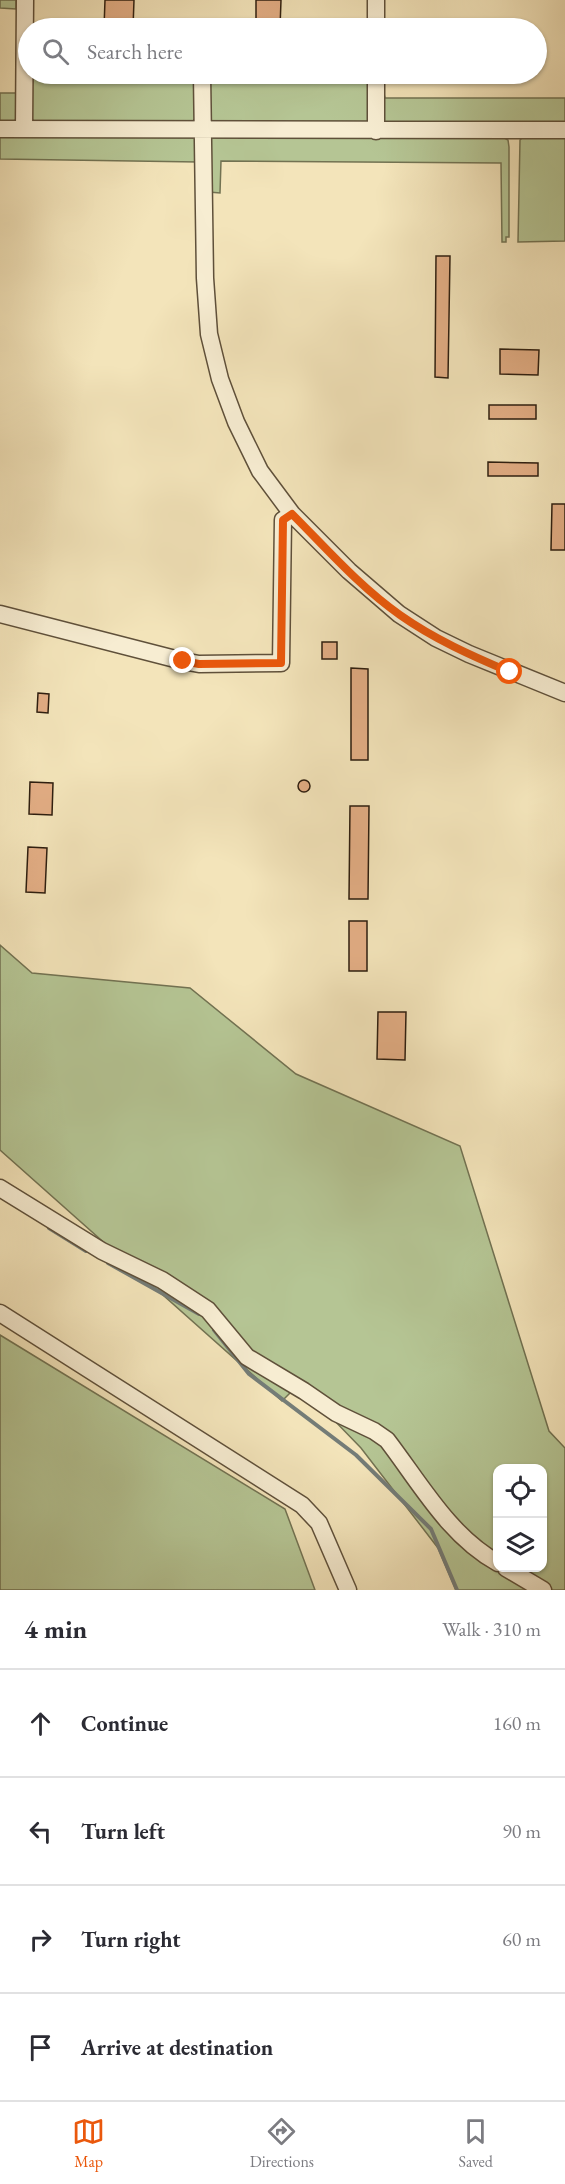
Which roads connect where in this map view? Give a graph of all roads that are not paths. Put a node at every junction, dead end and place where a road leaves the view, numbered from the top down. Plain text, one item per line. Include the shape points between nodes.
1 (25, 0) edge
2 (376, 0) edge
3 (26, 18) edge
4 (376, 18) edge
5 (26, 84) edge
6 (202, 84) edge
7 (376, 84) edge
8 (0, 129) edge
9 (24, 129) junction
10 (203, 130) junction
11 (565, 130) edge
12 (376, 131) junction
13 (292, 514) junction
14 (0, 614) edge
15 (565, 693) edge
16 (0, 1188) edge
17 (0, 1313) edge
18 (493, 1559) edge
19 (513, 1572) edge
20 (348, 1590) edge
21 (543, 1590) edge

1 - 3 street
2 - 4 street
5 - 9 street
6 - 10 street
7 - 12 street
8 - 9 street
9 - 10 street
10 - 12 street
10 - 13 street via 209,334 236,422 260,471
11 - 12 street
13 - 14 street via 283,520 281,663 199,664
13 - 15 street via 399,614 436,638
16 - 18 street via 102,1251 162,1280 208,1310 247,1357 336,1413 380,1434 461,1535
17 - 20 street via 302,1504 319,1523
19 - 21 street

